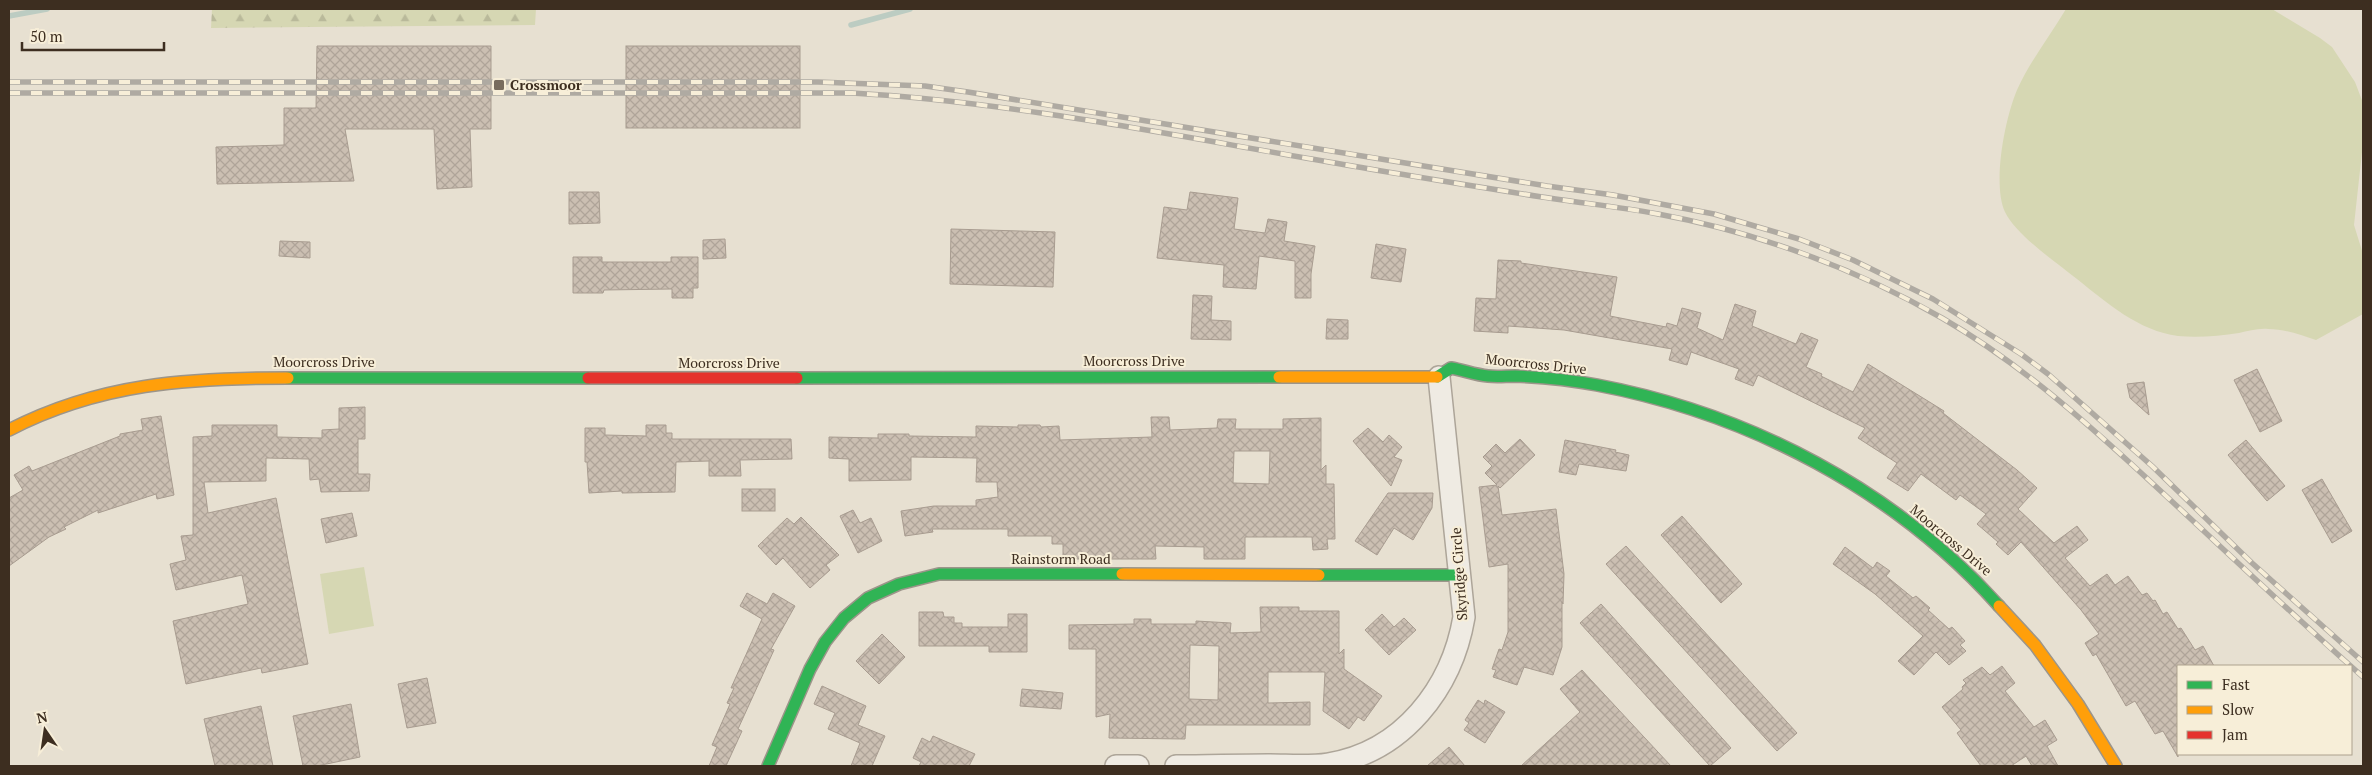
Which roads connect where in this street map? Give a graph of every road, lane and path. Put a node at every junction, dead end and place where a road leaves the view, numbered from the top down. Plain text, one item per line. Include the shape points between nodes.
1 (1439, 377) junction
2 (9, 430) edge
3 (1459, 575) junction
4 (768, 766) edge
5 (1116, 766) edge
6 (1138, 766) edge
7 (1176, 766) edge
8 (2116, 766) edge

1 - 2 street, Moorcross Drive via 227,378 160,381 99,393 46,412
1 - 3 street, Skyridge Circle
1 - 8 street, Moorcross Drive via 1451,368 1489,376 1585,383 1676,404 1737,424 1792,448 1837,474 1924,533 1980,584 2070,690
3 - 4 street, Rainstorm Road via 939,574 912,578 870,596 835,626 818,653
3 - 7 street, Skyridge Circle via 1464,618 1452,663 1425,709 1378,746 1329,764
5 - 6 street

